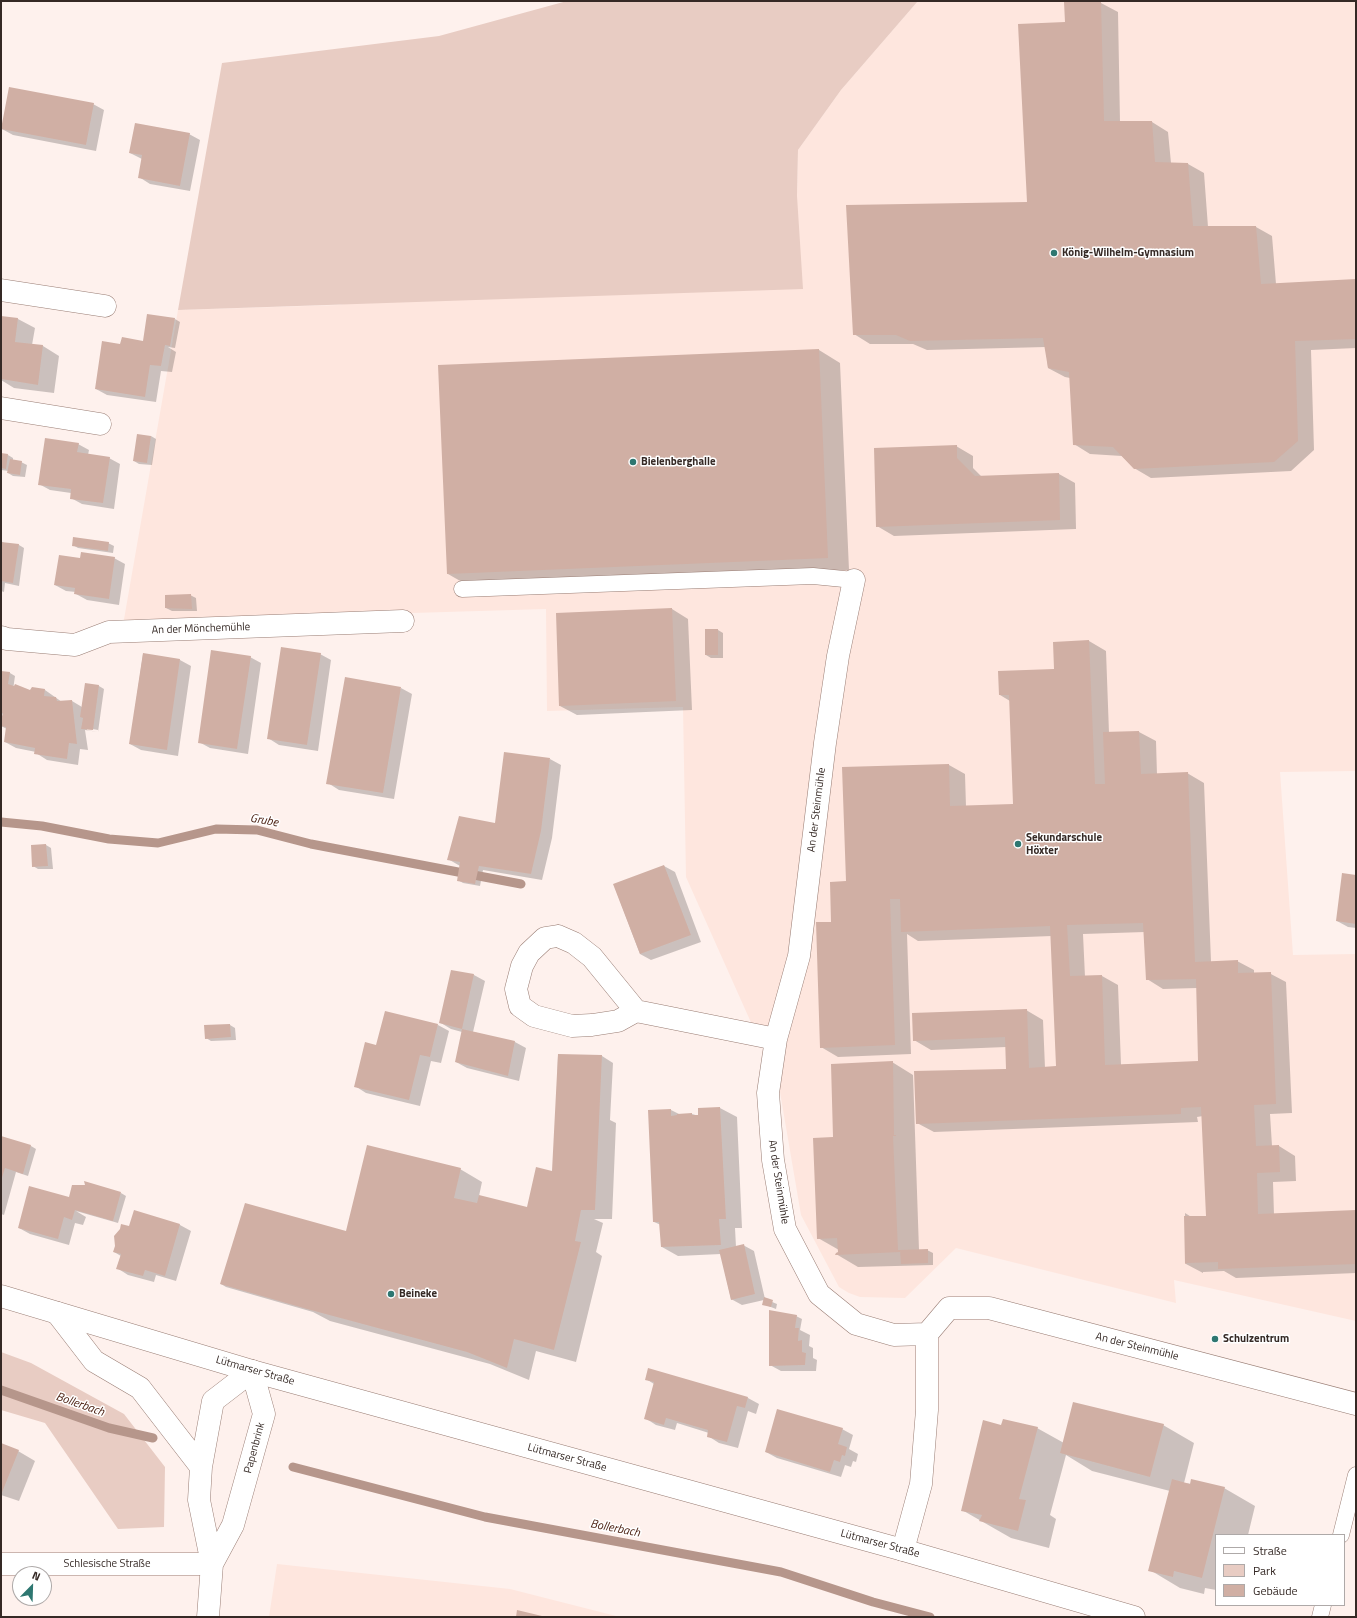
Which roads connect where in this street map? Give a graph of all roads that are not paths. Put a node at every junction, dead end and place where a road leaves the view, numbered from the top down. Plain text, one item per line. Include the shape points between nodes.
1 (1, 290) edge
2 (105, 306) dead end
3 (1, 408) edge
4 (100, 424) dead end
5 (854, 580) joint
6 (462, 589) dead end
7 (403, 621) dead end
8 (1, 637) edge
9 (636, 1011) junction
10 (776, 1039) junction
11 (1, 1296) edge
12 (57, 1313) junction
13 (927, 1334) junction
14 (252, 1370) junction
15 (1356, 1404) edge
16 (201, 1467) junction
17 (1356, 1475) edge
18 (1341, 1534) edge
19 (902, 1550) junction
20 (1, 1564) edge
21 (212, 1564) junction
22 (1323, 1606) edge
23 (208, 1617) edge
24 (1134, 1617) edge
25 (1320, 1617) edge

1 - 2 street
3 - 4 street
5 - 6 lane via 814,576
5 - 10 street, An der Steinmühle via 838,656 825,743 798,956
7 - 8 street, An der Mönchemühle via 109,632 75,645
9 - 9 street via 592,958 574,943 558,936 545,938 530,953 522,966 516,989 520,1006 534,1016 572,1026 618,1021
9 - 10 street
10 - 13 street, An der Steinmühle via 768,1093 773,1160 785,1229 819,1294 856,1324 894,1335
11 - 12 street, Lütmarser Straße
12 - 14 street, Lütmarser Straße
12 - 16 street via 94,1361 140,1388
13 - 15 street, An der Steinmühle via 949,1308 989,1308
13 - 19 street via 927,1410 921,1484
14 - 16 street, Papenbrink via 213,1401
14 - 19 street, Lütmarser Straße
14 - 21 street, Papenbrink via 264,1414 233,1524
16 - 21 street, Papenbrink via 199,1500
17 - 18 lane
19 - 24 street, Lütmarser Straße
20 - 21 street, Schlesische Straße
21 - 23 street, Papenbrink
22 - 25 lane

